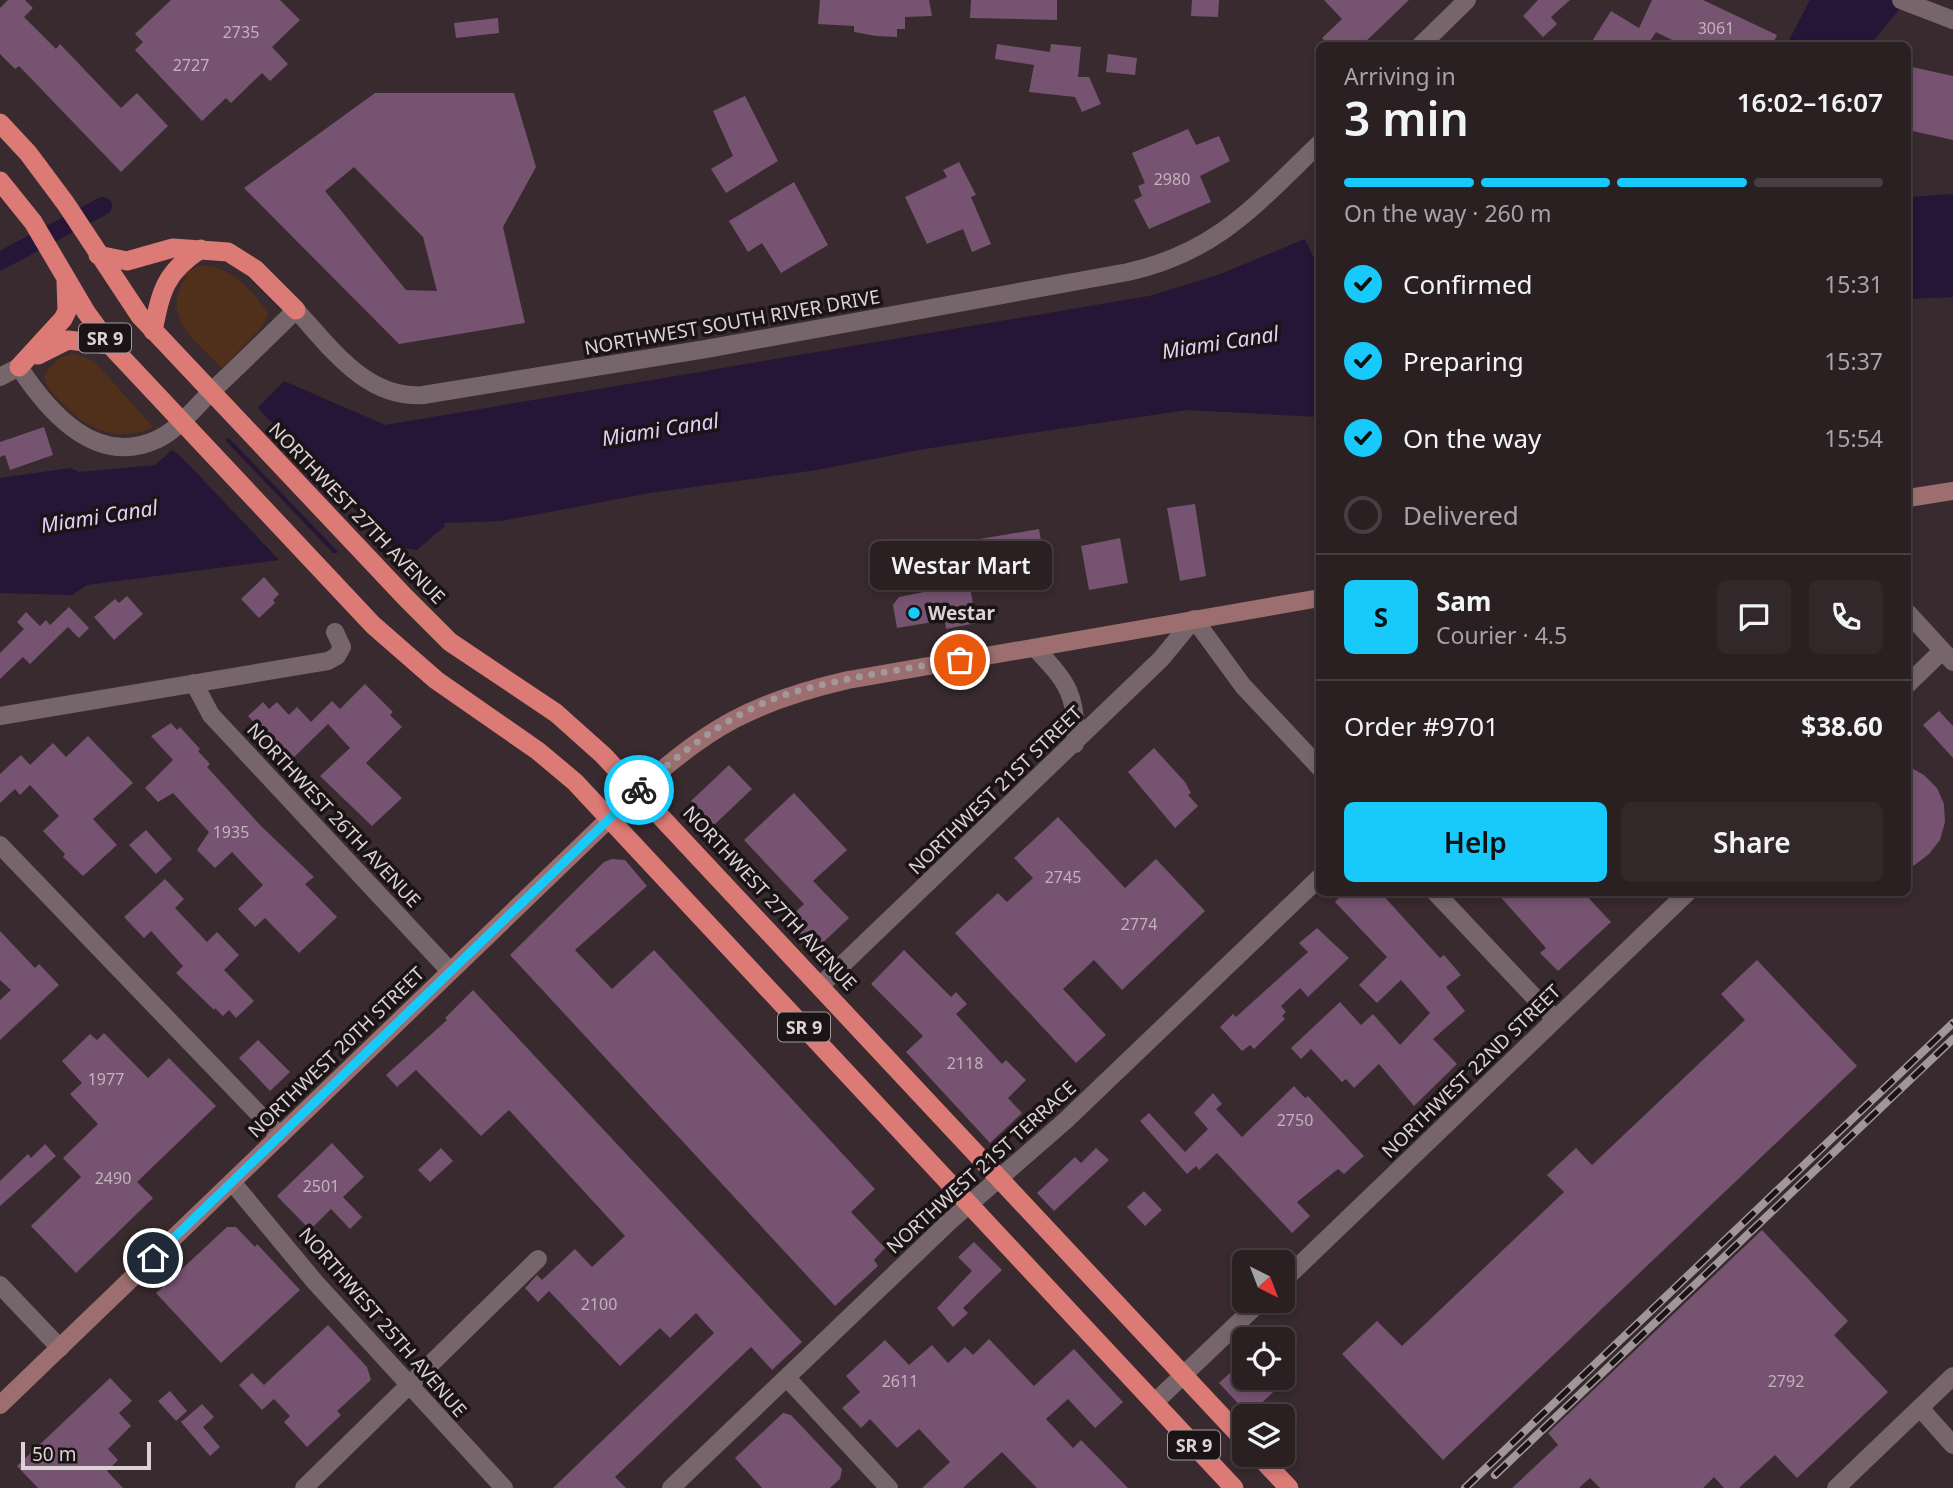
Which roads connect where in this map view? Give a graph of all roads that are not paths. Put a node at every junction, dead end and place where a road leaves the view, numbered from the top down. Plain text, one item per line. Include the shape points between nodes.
1 (1467, 0) edge
2 (1902, 0) edge
3 (1945, 18) edge
4 (1424, 42) edge
5 (0, 123) edge
6 (1316, 147) edge
7 (0, 181) edge
8 (201, 249) junction
9 (98, 255) junction
10 (65, 278) junction
11 (296, 310) junction
12 (153, 331) junction
13 (110, 345) junction
14 (19, 367) junction
15 (0, 377) edge
16 (1953, 491) edge
17 (1911, 498) edge
18 (1316, 599) edge
19 (1911, 615) edge
20 (1194, 620) junction
21 (335, 632) dead end
22 (1035, 648) junction
23 (1948, 656) edge
24 (1911, 682) edge
25 (194, 683) junction
26 (0, 716) edge
27 (1075, 744) junction
28 (1316, 764) edge
29 (638, 791) junction
30 (609, 818) junction
31 (0, 845) edge
32 (1316, 881) edge
33 (1439, 896) edge
34 (1684, 896) edge
35 (450, 971) junction
36 (820, 986) junction
37 (1555, 1019) junction
38 (280, 1136) junction
39 (1001, 1180) junction
40 (232, 1182) junction
41 (970, 1204) junction
42 (537, 1259) dead end
43 (1295, 1268) edge
44 (0, 1285) edge
45 (1248, 1313) edge
46 (60, 1348) junction
47 (1183, 1376) junction
48 (1953, 1376) edge
49 (787, 1378) junction
50 (407, 1385) junction
51 (1154, 1403) junction
52 (0, 1405) edge
53 (1920, 1408) junction
54 (1232, 1427) edge
55 (1953, 1445) edge
56 (1269, 1467) edge
57 (304, 1488) edge
58 (504, 1488) edge
59 (671, 1488) edge
60 (889, 1488) edge
61 (1234, 1488) edge
62 (1289, 1488) edge
63 (1836, 1488) edge

1 - 4 street
2 - 3 street
5 - 9 highway, NORTHWEST 27TH AVENUE / SR 9 via 47,177
6 - 11 street, NORTHWEST SOUTH RIVER DRIVE via 1238,221 1169,262 720,347 422,395 388,392 364,379
7 - 10 highway, SR 9 via 47,243
8 - 9 highway via 173,248 127,261
8 - 11 highway via 228,252 241,259
8 - 12 highway via 179,262 167,278
9 - 12 highway, NORTHWEST 27TH AVENUE / SR 9
10 - 13 highway, SR 9
10 - 14 highway via 68,297 63,319
11 - 14 street via 170,432 143,444 109,446 75,431 45,403
12 - 29 highway, NORTHWEST 27TH AVENUE / SR 9 via 450,642 573,727
13 - 14 highway via 68,340
13 - 30 highway, SR 9 via 373,625 440,683 538,751
14 - 15 street
16 - 17 main road
18 - 20 main road, NORTHWEST 20TH STREET
19 - 23 street
20 - 22 main road, NORTHWEST 20TH STREET
20 - 27 street, NORTHWEST 21ST STREET
20 - 28 street via 1243,686
21 - 25 street via 342,647 334,659
22 - 27 street via 1073,696
22 - 29 main road, NORTHWEST 20TH STREET via 791,693 706,736
23 - 24 street
25 - 26 street
25 - 35 street, NORTHWEST 26TH AVENUE via 211,715
27 - 36 street, NORTHWEST 21ST STREET
29 - 30 main road, NORTHWEST 20TH STREET
29 - 36 highway, NORTHWEST 27TH AVENUE / SR 9
30 - 35 main road, NORTHWEST 20TH STREET
30 - 41 highway, SR 9
31 - 38 street
32 - 39 street, NORTHWEST 21ST TERRACE
33 - 37 street
34 - 37 street, NORTHWEST 22ND STREET
35 - 38 main road, NORTHWEST 20TH STREET
36 - 39 highway, NORTHWEST 27TH AVENUE / SR 9
37 - 43 street, NORTHWEST 22ND STREET
38 - 40 main road, NORTHWEST 20TH STREET
39 - 41 street, NORTHWEST 21ST TERRACE
39 - 47 highway, NORTHWEST 27TH AVENUE / SR 9
40 - 46 main road, NORTHWEST 20TH STREET
40 - 50 street, NORTHWEST 25TH AVENUE
41 - 49 street, NORTHWEST 21ST TERRACE
41 - 51 highway, SR 9
42 - 50 street
44 - 46 street
45 - 47 street
46 - 52 main road, NORTHWEST 20TH STREET
47 - 51 street
47 - 54 highway, NORTHWEST 27TH AVENUE / SR 9
48 - 53 street
49 - 59 street, NORTHWEST 21ST TERRACE
49 - 60 street
50 - 57 street
50 - 58 street, NORTHWEST 25TH AVENUE
51 - 61 highway, SR 9
53 - 55 street
53 - 63 street
56 - 62 highway

